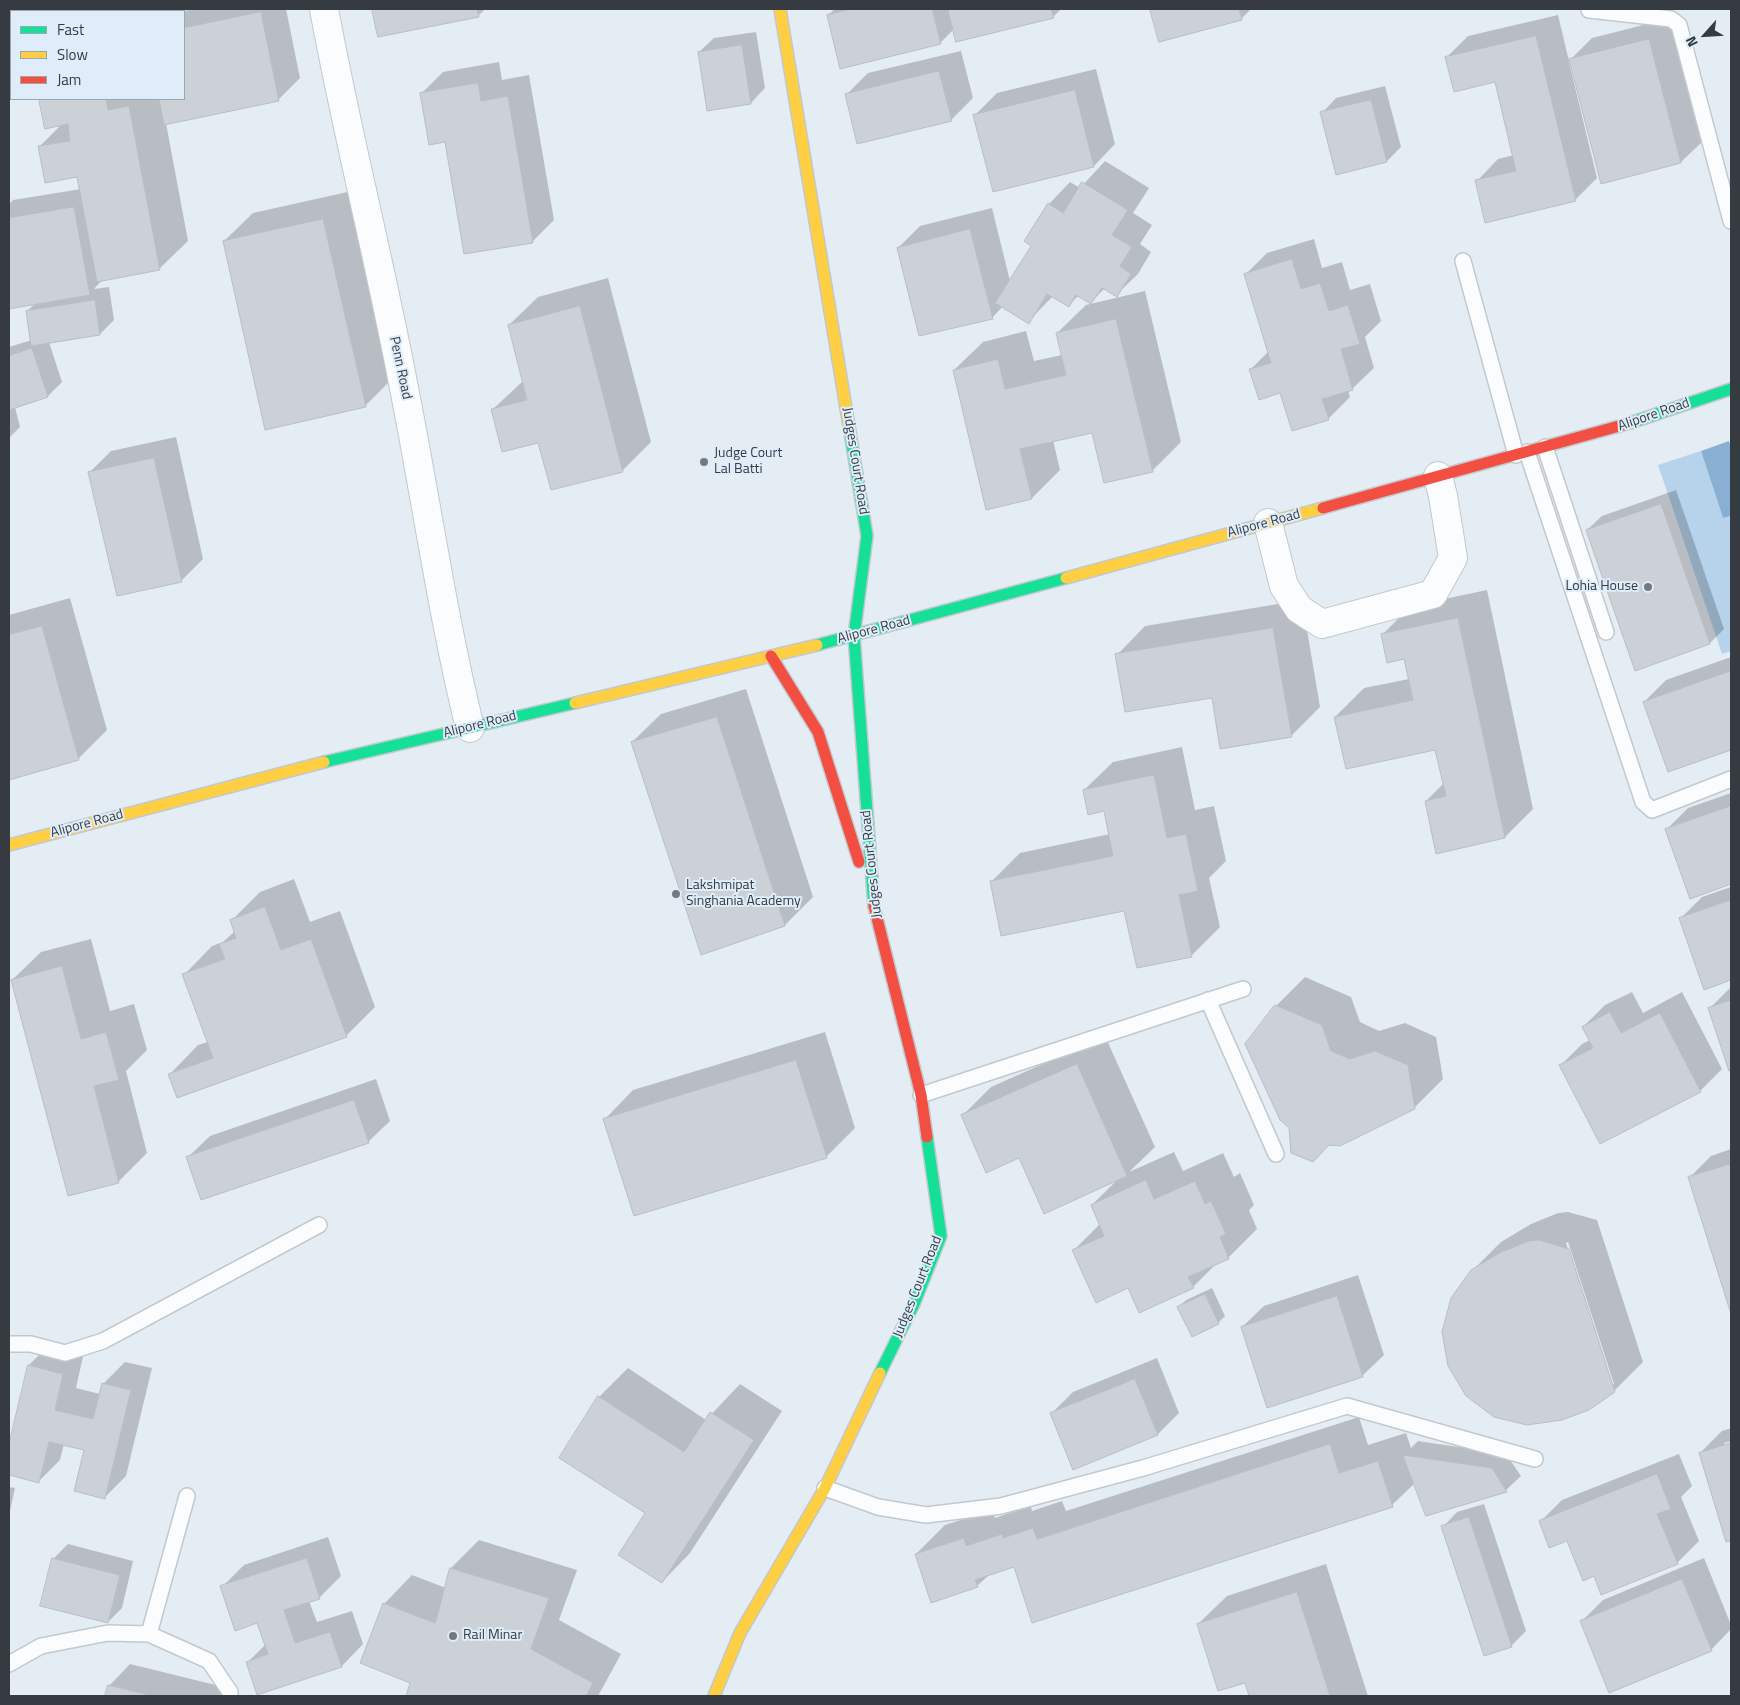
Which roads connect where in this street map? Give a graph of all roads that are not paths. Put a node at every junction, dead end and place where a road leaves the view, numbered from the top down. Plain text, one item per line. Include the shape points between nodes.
1 (324, 9) edge
2 (780, 9) edge
3 (1589, 10) edge
4 (1731, 221) edge
5 (1462, 261) dead end
6 (1731, 389) edge
7 (1545, 447) junction
8 (1522, 454) junction
9 (1438, 476) junction
10 (1268, 523) junction
11 (1606, 632) dead end
12 (854, 636) junction
13 (771, 656) junction
14 (470, 728) junction
15 (1731, 779) edge
16 (9, 845) edge
17 (874, 908) junction
18 (1243, 989) dead end
19 (1208, 1000) junction
20 (922, 1095) junction
21 (1276, 1154) dead end
22 (319, 1225) dead end
23 (9, 1344) edge
24 (1535, 1459) dead end
25 (825, 1488) junction
26 (188, 1496) dead end
27 (149, 1634) junction
28 (9, 1664) edge
29 (234, 1695) edge
30 (714, 1696) edge

1 - 14 street, Penn Road via 336,78 403,382 450,644
2 - 12 main road, Judges Court Road via 867,536
3 - 4 lane via 1671,19 1679,25
5 - 8 lane
6 - 7 main road, Alipore Road via 1612,429
7 - 8 main road, Alipore Road
7 - 11 lane
8 - 9 main road, Alipore Road
8 - 15 lane via 1643,802 1652,810
9 - 10 main road, Alipore Road
9 - 10 street via 1453,558 1433,594 1322,624 1299,609 1284,586
10 - 12 main road, Alipore Road
12 - 13 main road, Alipore Road
12 - 17 main road, Judges Court Road
13 - 14 main road, Alipore Road
13 - 17 main road via 818,732
14 - 16 main road, Alipore Road via 313,765
17 - 20 main road, Judges Court Road
18 - 19 lane
19 - 20 lane
19 - 21 lane
20 - 25 main road, Judges Court Road via 941,1236 914,1304
22 - 23 lane via 102,1341 65,1353 31,1344
24 - 25 lane via 1347,1406 1143,1468 1001,1506 926,1515 878,1507
25 - 30 main road, Judges Court Road via 740,1633
26 - 27 lane
27 - 28 lane via 108,1633 41,1646
27 - 29 lane via 209,1661

